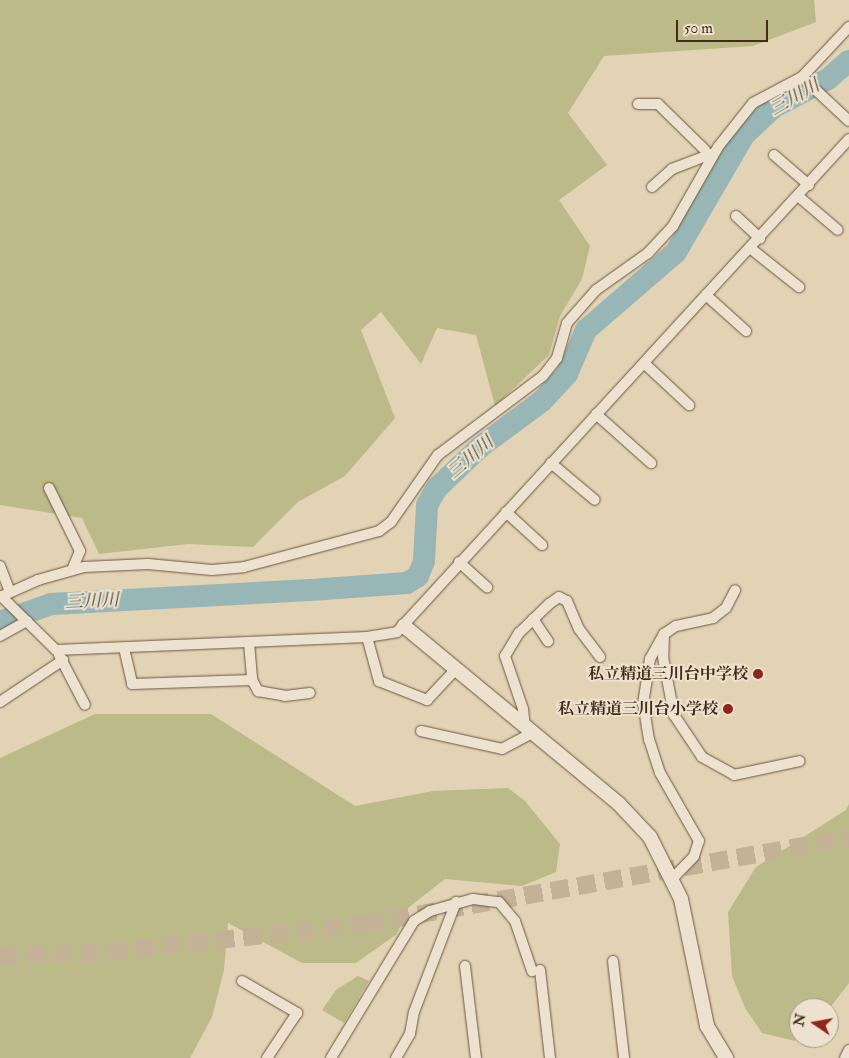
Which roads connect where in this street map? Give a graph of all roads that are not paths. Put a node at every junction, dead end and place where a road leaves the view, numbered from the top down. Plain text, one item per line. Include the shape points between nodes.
1 (849, 27) edge
2 (803, 78) junction
3 (638, 104) dead end
4 (849, 120) edge
5 (849, 139) edge
6 (709, 150) junction
7 (774, 155) dead end
8 (809, 185) junction
9 (652, 186) dead end
10 (798, 196) junction
11 (736, 216) dead end
12 (838, 230) dead end
13 (760, 238) junction
14 (750, 248) junction
15 (799, 287) dead end
16 (706, 295) junction
17 (746, 331) dead end
18 (644, 363) junction
19 (689, 405) dead end
20 (596, 414) junction
21 (652, 463) dead end
22 (551, 464) junction
23 (49, 488) dead end
24 (594, 500) dead end
25 (506, 512) junction
26 (542, 544) dead end
27 (459, 562) junction
28 (0, 566) edge
29 (72, 570) junction
30 (487, 587) dead end
31 (735, 590) dead end
32 (4, 595) edge
33 (533, 619) junction
34 (27, 621) junction
35 (404, 626) junction
36 (664, 634) junction
37 (0, 636) edge
38 (368, 637) junction
39 (548, 641) dead end
40 (250, 643) junction
41 (124, 648) junction
42 (56, 650) junction
43 (600, 657) dead end
44 (62, 660) junction
45 (456, 669) junction
46 (252, 680) junction
47 (310, 693) dead end
48 (0, 702) edge
49 (85, 705) dead end
50 (421, 731) dead end
51 (529, 731) junction
52 (800, 762) dead end
53 (673, 878) junction
54 (456, 902) junction
55 (613, 960) dead end
56 (465, 966) dead end
57 (242, 981) dead end
58 (849, 1050) edge
59 (267, 1058) edge
60 (331, 1058) edge
61 (396, 1058) edge
62 (476, 1058) edge
63 (550, 1058) edge
64 (624, 1058) edge
65 (726, 1058) edge
66 (845, 1058) edge

1 - 2 street
2 - 4 street
2 - 6 street via 753,103
3 - 6 street via 658,104
5 - 8 street
6 - 9 street via 672,169
6 - 29 street via 673,226 648,253 596,290 567,323 557,358 543,376 438,456 391,522 379,531 244,567 212,570 148,564
7 - 8 street
8 - 10 street
10 - 12 street
10 - 13 street
11 - 13 street
13 - 14 street
14 - 15 street
14 - 16 street
16 - 17 street
16 - 18 street
18 - 19 street
18 - 20 street
20 - 21 street
20 - 22 street
22 - 24 street
22 - 25 street
23 - 29 street via 80,551
25 - 26 street
25 - 27 street
27 - 30 street
27 - 35 street
28 - 32 street
29 - 32 street
31 - 36 street via 726,608 713,618 676,626
32 - 34 street
33 - 39 street
33 - 43 street via 559,597 566,600 579,629
33 - 51 street via 508,646 505,656
34 - 37 street
34 - 42 street
35 - 38 street via 388,636
35 - 45 street
36 - 52 street via 663,657 674,715 702,757 734,775
36 - 53 street via 650,659 644,720 660,773 699,841 694,856
38 - 40 street
38 - 45 street via 379,681 427,700
40 - 41 street
40 - 46 street
41 - 42 street
41 - 46 street via 132,684
42 - 44 street
44 - 48 street
44 - 49 street
45 - 51 street
46 - 47 street via 258,691 267,695
50 - 51 street via 502,748
51 - 53 street via 619,804 650,837
53 - 65 street via 681,899 707,1026
54 - 60 street via 414,921
54 - 61 street via 414,1012 410,1034
54 - 63 street via 488,898 506,907 515,921 536,970
55 - 64 street
56 - 62 street
57 - 59 street via 297,1013
58 - 66 street

